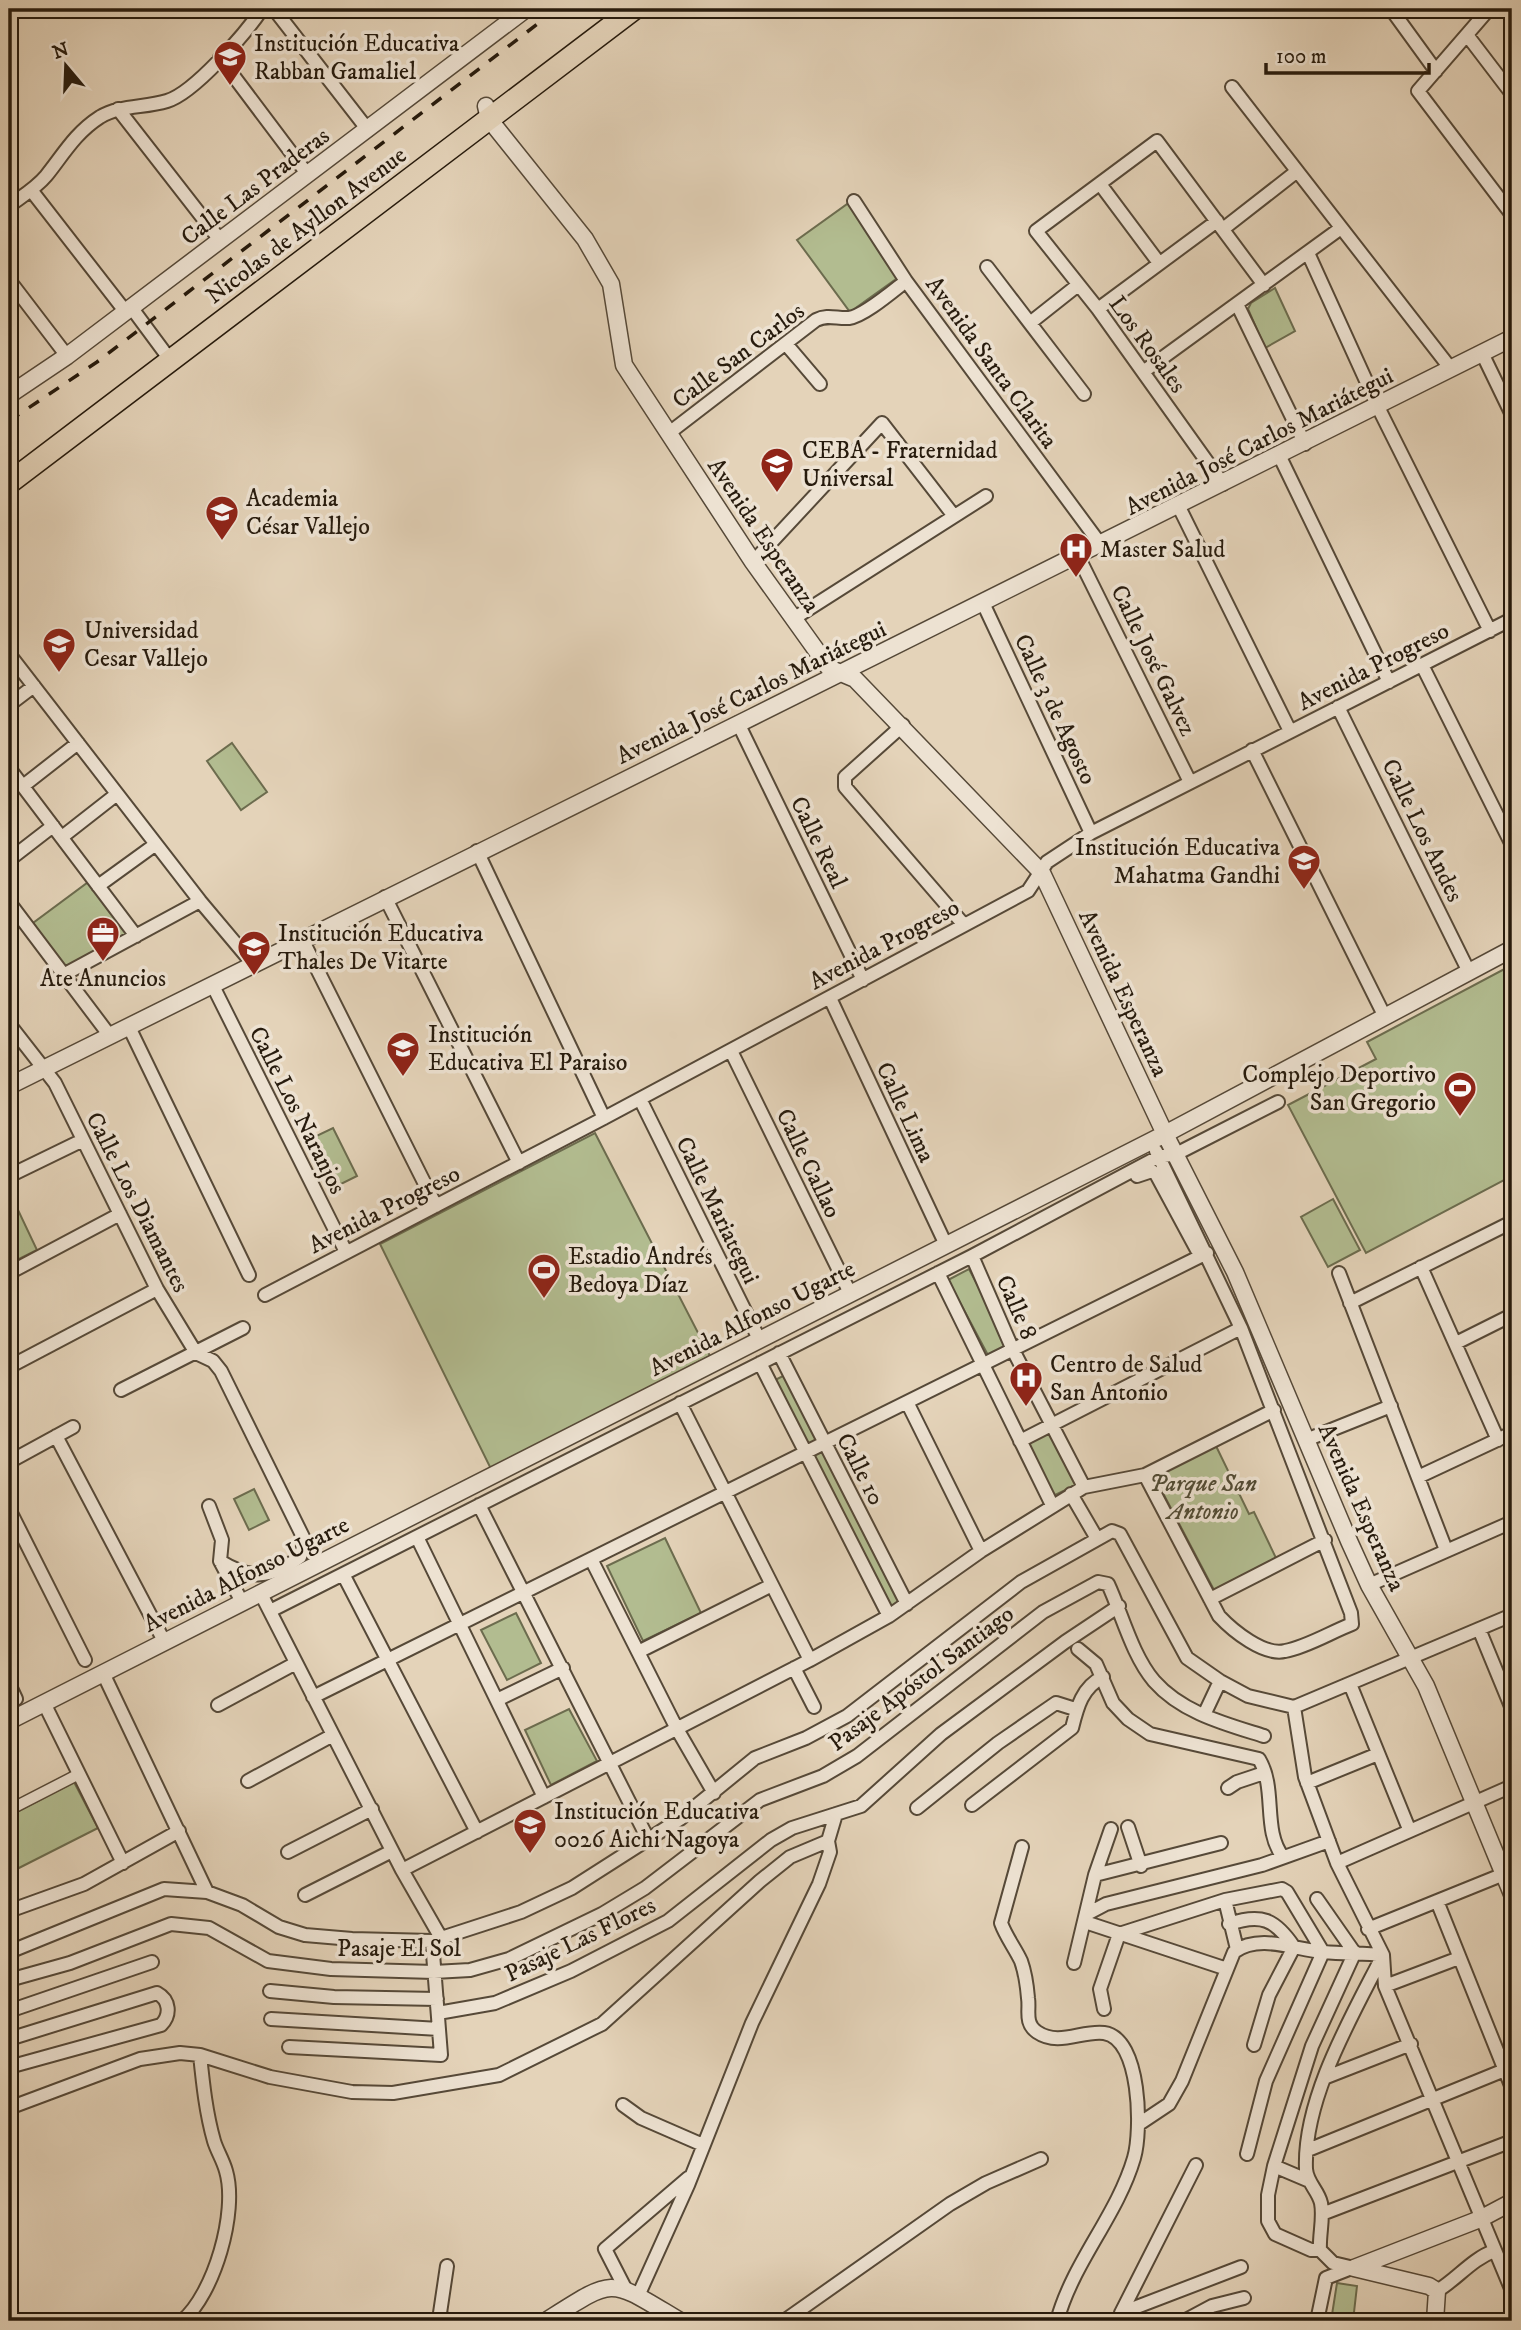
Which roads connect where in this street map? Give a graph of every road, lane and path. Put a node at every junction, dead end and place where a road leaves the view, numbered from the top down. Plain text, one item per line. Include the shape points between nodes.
1 (262, 9) edge
2 (274, 9) edge
3 (526, 9) edge
4 (612, 9) edge
5 (634, 9) edge
6 (1391, 9) edge
7 (1489, 9) edge
8 (1467, 35) junction
9 (220, 58) junction
10 (1436, 71) junction
11 (1231, 88) dead end
12 (1512, 94) edge
13 (118, 109) junction
14 (487, 112) junction
15 (368, 130) junction
16 (1296, 172) junction
17 (308, 175) junction
18 (1100, 184) junction
19 (31, 190) junction
20 (854, 201) dead end
21 (9, 206) edge
22 (1512, 215) edge
23 (1220, 225) junction
24 (1341, 228) junction
25 (220, 240) junction
26 (1308, 253) junction
27 (1159, 263) junction
28 (987, 267) dead end
29 (9, 280) edge
30 (906, 281) junction
31 (1078, 285) junction
32 (1264, 285) junction
33 (1237, 304) junction
34 (128, 309) junction
35 (1098, 309) junction
36 (1030, 323) junction
37 (1512, 338) edge
38 (786, 344) junction
39 (1482, 353) junction
40 (67, 355) junction
41 (168, 356) junction
42 (1451, 369) junction
43 (1143, 372) junction
44 (820, 384) dead end
45 (1084, 394) dead end
46 (9, 395) edge
47 (1378, 407) junction
48 (1512, 415) edge
49 (669, 433) junction
50 (1305, 444) junction
51 (1280, 457) junction
52 (9, 470) edge
53 (9, 484) edge
54 (1223, 484) junction
55 (986, 496) dead end
56 (1179, 507) junction
57 (954, 516) junction
58 (1101, 545) junction
59 (1079, 556) junction
60 (753, 562) junction
61 (983, 603) junction
62 (793, 620) junction
63 (1510, 625) edge
64 (1490, 631) junction
65 (9, 654) edge
66 (1422, 665) junction
67 (843, 673) junction
68 (1389, 682) junction
69 (34, 686) junction
70 (9, 705) edge
71 (1338, 707) junction
72 (738, 723) junction
73 (903, 724) junction
74 (1290, 731) junction
75 (78, 743) junction
76 (1252, 750) junction
77 (10, 773) edge
78 (1190, 782) junction
79 (23, 786) junction
80 (117, 794) junction
81 (53, 826) junction
82 (1091, 833) junction
83 (62, 838) junction
84 (156, 844) junction
85 (1512, 845) edge
86 (477, 851) junction
87 (9, 860) edge
88 (1042, 873) junction
89 (99, 886) junction
90 (385, 897) junction
91 (200, 901) junction
92 (9, 902) edge
93 (964, 925) junction
94 (136, 936) junction
95 (302, 939) junction
96 (1512, 949) edge
97 (253, 964) junction
98 (1469, 972) junction
99 (65, 974) junction
100 (863, 980) junction
101 (213, 986) junction
102 (830, 998) junction
103 (1385, 1017) junction
104 (9, 1024) edge
105 (130, 1027) junction
106 (110, 1036) junction
107 (731, 1051) junction
108 (44, 1068) junction
109 (9, 1086) edge
110 (640, 1099) junction
111 (1278, 1102) dead end
112 (604, 1118) junction
113 (1158, 1137) junction
114 (83, 1140) junction
115 (1176, 1154) junction
116 (1158, 1157) junction
117 (519, 1163) junction
118 (9, 1176) edge
119 (1099, 1188) junction
120 (436, 1206) junction
121 (120, 1214) junction
122 (1512, 1222) edge
123 (946, 1245) junction
124 (346, 1252) junction
125 (1204, 1255) junction
126 (972, 1256) junction
127 (1422, 1267) junction
128 (9, 1273) edge
129 (938, 1273) junction
130 (1339, 1273) dead end
131 (249, 1275) dead end
132 (157, 1289) junction
133 (850, 1293) junction
134 (265, 1295) dead end
135 (1350, 1303) junction
136 (1512, 1315) edge
137 (243, 1328) dead end
138 (1241, 1328) junction
139 (759, 1339) junction
140 (1455, 1343) junction
141 (1013, 1350) junction
142 (196, 1353) junction
143 (779, 1353) junction
144 (760, 1363) junction
145 (985, 1364) junction
146 (9, 1367) edge
147 (121, 1390) dead end
148 (907, 1402) junction
149 (680, 1403) junction
150 (1391, 1406) junction
151 (1274, 1410) junction
152 (1051, 1423) junction
153 (73, 1427) dead end
154 (1512, 1433) edge
155 (56, 1436) junction
156 (1306, 1440) junction
157 (1498, 1440) junction
158 (1020, 1441) junction
159 (825, 1443) junction
160 (806, 1452) junction
161 (9, 1460) edge
162 (1145, 1475) junction
163 (1418, 1477) junction
164 (1084, 1487) junction
165 (725, 1492) junction
166 (1071, 1494) junction
167 (1052, 1504) junction
168 (479, 1505) junction
169 (209, 1506) dead end
170 (9, 1509) edge
171 (1512, 1522) edge
172 (12, 1524) edge
173 (417, 1536) junction
174 (1096, 1537) junction
175 (1325, 1540) junction
176 (981, 1550) junction
177 (1447, 1550) junction
178 (591, 1559) junction
179 (220, 1561) junction
180 (343, 1574) junction
181 (772, 1585) junction
182 (1369, 1585) junction
183 (260, 1592) junction
184 (523, 1593) junction
185 (1210, 1599) junction
186 (242, 1602) junction
187 (907, 1604) junction
188 (1119, 1606) junction
189 (270, 1611) junction
190 (1512, 1615) edge
191 (889, 1616) junction
192 (461, 1624) junction
193 (1479, 1629) junction
194 (164, 1641) junction
195 (1078, 1649) dead end
196 (640, 1651) junction
197 (1412, 1658) junction
198 (387, 1659) junction
199 (85, 1660) dead end
200 (810, 1660) junction
201 (296, 1663) junction
202 (563, 1668) junction
203 (794, 1668) junction
204 (103, 1673) junction
205 (1103, 1677) junction
206 (1220, 1681) junction
207 (9, 1684) edge
208 (1350, 1684) junction
209 (313, 1697) junction
210 (16, 1699) dead end
211 (497, 1700) junction
212 (44, 1703) junction
213 (1511, 1704) edge
214 (218, 1705) dead end
215 (814, 1707) dead end
216 (1294, 1707) junction
217 (1074, 1709) junction
218 (1204, 1716) junction
219 (9, 1721) edge
220 (677, 1728) junction
221 (333, 1735) junction
222 (1264, 1736) dead end
223 (1378, 1754) junction
224 (611, 1763) junction
225 (1264, 1773) junction
226 (79, 1774) junction
227 (248, 1780) dead end
228 (1307, 1783) junction
229 (1512, 1786) edge
230 (1228, 1788) dead end
231 (714, 1793) junction
232 (544, 1797) junction
233 (760, 1800) joint
234 (1474, 1802) junction
235 (972, 1805) dead end
236 (917, 1808) dead end
237 (372, 1809) junction
238 (9, 1810) edge
239 (836, 1814) junction
240 (1128, 1827) dead end
241 (1111, 1829) dead end
242 (1409, 1829) junction
243 (179, 1831) junction
244 (477, 1832) junction
245 (648, 1839) junction
246 (828, 1841) junction
247 (1329, 1841) junction
248 (1221, 1843) dead end
249 (1022, 1847) dead end
250 (392, 1851) junction
251 (288, 1852) dead end
252 (1283, 1857) junction
253 (123, 1863) junction
254 (1337, 1863) junction
255 (1141, 1866) junction
256 (402, 1870) junction
257 (1504, 1874) junction
258 (1096, 1875) junction
259 (207, 1892) junction
260 (1512, 1894) edge
261 (305, 1895) dead end
262 (1317, 1899) dead end
263 (1225, 1900) junction
264 (1437, 1901) junction
265 (9, 1911) edge
266 (1086, 1918) junction
267 (1229, 1924) junction
268 (1368, 1929) junction
269 (1119, 1934) junction
270 (436, 1940) junction
271 (1294, 1947) junction
272 (1237, 1949) junction
273 (9, 1952) edge
274 (1324, 1952) junction
275 (1355, 1952) junction
276 (1383, 1955) junction
277 (1459, 1958) junction
278 (152, 1962) dead end
279 (1074, 1963) dead end
280 (1227, 1969) junction
281 (434, 1972) junction
282 (9, 1980) edge
283 (1385, 1986) junction
284 (270, 1991) dead end
285 (438, 2006) junction
286 (1104, 2010) dead end
287 (9, 2011) edge
288 (271, 2020) dead end
289 (439, 2029) junction
290 (9, 2039) edge
291 (1411, 2044) junction
292 (1254, 2045) dead end
293 (289, 2047) dead end
294 (200, 2055) junction
295 (9, 2067) edge
296 (1508, 2069) edge
297 (1324, 2077) junction
298 (1512, 2088) edge
299 (1434, 2100) junction
300 (623, 2105) dead end
301 (9, 2108) edge
302 (1139, 2124) junction
303 (1512, 2141) edge
304 (703, 2145) junction
305 (1308, 2150) junction
306 (1247, 2154) dead end
307 (1041, 2160) dead end
308 (1459, 2161) junction
309 (1196, 2165) dead end
310 (1274, 2166) junction
311 (691, 2176) junction
312 (1307, 2180) junction
313 (1512, 2202) edge
314 (1322, 2214) junction
315 (1480, 2219) junction
316 (1320, 2250) junction
317 (1494, 2251) junction
318 (447, 2266) dead end
319 (1241, 2267) dead end
320 (1354, 2268) junction
321 (1509, 2276) edge
322 (1437, 2291) junction
323 (1512, 2291) edge
324 (631, 2292) junction
325 (1244, 2298) dead end
326 (1122, 2317) edge
327 (182, 2321) edge
328 (445, 2321) edge
329 (546, 2321) edge
330 (680, 2321) edge
331 (784, 2321) edge
332 (1057, 2321) edge
333 (1184, 2321) edge
334 (1317, 2321) edge
335 (1435, 2321) edge

1 - 9 street
2 - 15 street
3 - 15 street, Calle Las Praderas
4 - 14 main road, Nicolas de Ayllon Avenue
5 - 14 main road, Nicolas de Ayllon Avenue
6 - 10 street
7 - 8 street
8 - 10 street
8 - 12 street
9 - 13 street via 176,96
9 - 17 street
10 - 22 street via 1418,91
11 - 16 street
13 - 19 street via 76,136
13 - 25 street
14 - 41 main road, Nicolas de Ayllon Avenue
14 - 49 street, Avenida Esperanza via 585,239 611,284 624,365
15 - 17 street, Calle Las Praderas
16 - 23 street
16 - 24 street
17 - 25 street, Calle Las Praderas
18 - 23 street via 1157,141
18 - 27 street
18 - 31 street, Los Rosales via 1036,231
19 - 21 street
19 - 34 street
20 - 30 street, Avenida Santa Clarita
23 - 27 street
23 - 32 street
24 - 26 street
24 - 42 street
25 - 34 street, Calle Las Praderas
26 - 32 street
26 - 47 street
27 - 35 street
28 - 36 street
29 - 40 street
30 - 38 street, Calle San Carlos via 859,314 825,316
30 - 58 street, Avenida Santa Clarita
31 - 35 street, Los Rosales
31 - 36 street
32 - 33 street
33 - 43 street
33 - 50 street
34 - 40 street, Calle Las Praderas
34 - 41 street
35 - 43 street, Los Rosales
36 - 45 street
37 - 39 street, Avenida José Carlos Mariátegui
38 - 44 street
38 - 49 street, Calle San Carlos
39 - 42 street, Avenida José Carlos Mariátegui
39 - 48 street
40 - 46 street, Calle Las Praderas
41 - 52 main road, Nicolas de Ayllon Avenue
41 - 53 main road, Nicolas de Ayllon Avenue
42 - 47 street, Avenida José Carlos Mariátegui
43 - 54 street, Los Rosales
47 - 50 street, Avenida José Carlos Mariátegui
47 - 64 street
49 - 60 street, Avenida Esperanza
50 - 51 street, Avenida José Carlos Mariátegui
51 - 54 street, Avenida José Carlos Mariátegui
51 - 68 street
54 - 56 street, Avenida José Carlos Mariátegui
55 - 57 street
56 - 58 street, Avenida José Carlos Mariátegui
56 - 74 street
57 - 60 street via 882,423
57 - 62 street
58 - 59 street, Avenida José Carlos Mariátegui
59 - 61 street, Avenida José Carlos Mariátegui
59 - 78 street, Calle José Galvez
60 - 62 street, Avenida Esperanza
61 - 67 street, Avenida José Carlos Mariátegui
61 - 82 street, Calle 3 de Agosto
62 - 67 street, Avenida Esperanza via 829,668
63 - 64 street, Avenida Progreso
64 - 66 street, Avenida Progreso
65 - 69 street
66 - 68 street, Avenida Progreso
66 - 85 street
67 - 72 street, Avenida José Carlos Mariátegui
67 - 73 street, Avenida Esperanza
68 - 71 street, Avenida Progreso
69 - 70 street
69 - 75 street
71 - 74 street, Avenida Progreso
71 - 98 street, Calle Los Andes
72 - 86 street, Avenida José Carlos Mariátegui
72 - 100 street, Calle Real
73 - 88 street, Avenida Esperanza
73 - 93 street via 845,777 845,787
74 - 76 street, Avenida Progreso
75 - 79 street
75 - 80 street
76 - 78 street, Avenida Progreso
76 - 103 street
77 - 79 street
78 - 82 street, Avenida Progreso
79 - 81 street
80 - 83 street
80 - 84 street
81 - 83 street
81 - 87 street
82 - 88 street, Avenida Progreso via 1046,862
83 - 89 street
84 - 89 street
84 - 91 street
86 - 90 street, Avenida José Carlos Mariátegui
86 - 112 street
88 - 93 street, Avenida Progreso via 1028,891
88 - 113 street, Avenida Esperanza
89 - 94 street
90 - 95 street, Avenida José Carlos Mariátegui
90 - 117 street
91 - 94 street
91 - 97 street
92 - 99 street
93 - 100 street, Avenida Progreso
94 - 99 street
95 - 97 street, Avenida José Carlos Mariátegui
95 - 120 street
96 - 98 street, Avenida Alfonso Ugarte
97 - 101 street, Avenida José Carlos Mariátegui
98 - 103 street, Avenida Alfonso Ugarte
99 - 106 street
100 - 102 street, Avenida Progreso
101 - 105 street, Avenida José Carlos Mariátegui
101 - 124 street, Calle Los Naranjos
102 - 107 street, Avenida Progreso
102 - 123 street, Calle Lima
103 - 113 street, Avenida Alfonso Ugarte
104 - 108 street, Calle Los Diamantes
105 - 106 street, Avenida José Carlos Mariátegui
105 - 131 street
106 - 108 street, Avenida José Carlos Mariátegui
107 - 110 street, Avenida Progreso
107 - 133 street, Calle Callao
108 - 109 street, Avenida José Carlos Mariátegui
108 - 114 street, Calle Los Diamantes
110 - 112 street, Avenida Progreso
110 - 139 street, Calle Mariategui
111 - 115 street, Avenida Alfonso Ugarte
112 - 117 street, Avenida Progreso
113 - 115 street, Avenida Esperanza
113 - 116 street
113 - 123 street, Avenida Alfonso Ugarte
114 - 118 street
114 - 121 street, Calle Los Diamantes
115 - 116 street, Avenida Alfonso Ugarte
115 - 156 street, Avenida Esperanza via 1235,1272
116 - 119 street, Avenida Alfonso Ugarte
116 - 125 street
117 - 120 street, Avenida Progreso
119 - 125 street via 1152,1171
119 - 126 street, Avenida Alfonso Ugarte
120 - 124 street, Avenida Progreso
121 - 128 street
121 - 132 street, Calle Los Diamantes
122 - 127 street
123 - 133 street, Avenida Alfonso Ugarte
124 - 134 street, Avenida Progreso
125 - 138 street
125 - 141 street
126 - 129 street, Avenida Alfonso Ugarte
126 - 141 street, Calle 8
127 - 135 street
127 - 140 street
129 - 143 street, Avenida Alfonso Ugarte
129 - 145 street
130 - 135 street
132 - 142 street, Calle Los Diamantes
132 - 146 street
133 - 139 street, Avenida Alfonso Ugarte
135 - 150 street
136 - 140 street
137 - 142 street
138 - 151 street
138 - 152 street
139 - 183 street, Avenida Alfonso Ugarte
140 - 157 street
141 - 145 street
141 - 152 street, Calle 8
142 - 147 street
142 - 179 street via 221,1371 305,1541 300,1557 258,1576 238,1572
143 - 144 street, Avenida Alfonso Ugarte
143 - 159 street, Calle 10
144 - 149 street, Avenida Alfonso Ugarte
144 - 160 street
145 - 148 street
145 - 158 street
148 - 159 street
148 - 176 street
149 - 165 street
149 - 168 street, Avenida Alfonso Ugarte
150 - 156 street
150 - 163 street
151 - 162 street
151 - 175 street
152 - 158 street
152 - 164 street, Calle 8
153 - 155 street
154 - 157 street
155 - 161 street
155 - 194 street
156 - 182 street, Avenida Esperanza
157 - 163 street
158 - 167 street
159 - 160 street
159 - 187 street, Calle 10
160 - 165 street
160 - 191 street
162 - 164 street
162 - 185 street
163 - 177 street
164 - 166 street
165 - 178 street
165 - 181 street
166 - 167 street
166 - 174 street
167 - 176 street
168 - 173 street, Avenida Alfonso Ugarte
168 - 184 street
169 - 179 street via 222,1540
170 - 172 street
171 - 177 street
172 - 199 street
173 - 180 street, Avenida Alfonso Ugarte
173 - 192 street
174 - 206 street via 1112,1531 1120,1534 1187,1658
174 - 231 street via 1021,1582 847,1716 755,1759
175 - 185 street
175 - 185 street via 1352,1624 1283,1652 1253,1643 1232,1630
176 - 187 street
177 - 182 street
178 - 184 street
178 - 196 street
179 - 186 street
180 - 189 street, Avenida Alfonso Ugarte
180 - 198 street
181 - 196 street
181 - 200 street
182 - 197 street, Avenida Esperanza
183 - 186 street, Avenida Alfonso Ugarte
183 - 189 street
184 - 192 street
184 - 202 street
186 - 194 street, Avenida Alfonso Ugarte
187 - 191 street
188 - 218 street via 1154,1681
188 - 233 street, Pasaje Apóstol Santiago via 1102,1581 1043,1612 858,1756 823,1776
188 - 239 street, Pasaje Las Flores via 942,1734 861,1806
189 - 201 street
190 - 193 street
191 - 200 street
192 - 198 street
192 - 211 street
193 - 197 street
193 - 213 street
194 - 204 street, Avenida Alfonso Ugarte
195 - 205 street
196 - 220 street
197 - 208 street
197 - 234 street, Avenida Esperanza
198 - 209 street
198 - 244 street
200 - 203 street
201 - 209 street
201 - 214 street
202 - 211 street
202 - 224 street
203 - 215 street
203 - 220 street
204 - 212 street, Avenida Alfonso Ugarte
204 - 243 street
205 - 217 street
205 - 225 street via 1113,1703 1150,1734 1252,1755 1259,1759
206 - 216 street via 1248,1696
206 - 218 street
207 - 210 street
208 - 216 street
208 - 223 street
209 - 221 street
211 - 232 street
212 - 219 street, Avenida Alfonso Ugarte
212 - 226 street
216 - 228 street
217 - 235 street via 1072,1728
217 - 236 street via 1056,1703
218 - 222 street
220 - 224 street
220 - 231 street
221 - 227 street
221 - 237 street
223 - 228 street
223 - 242 street
224 - 232 street
224 - 245 street
225 - 230 street
225 - 252 street via 1272,1835
226 - 238 street
226 - 253 street
228 - 247 street
229 - 234 street
231 - 245 street
232 - 244 street
233 - 281 street, Pasaje El Sol via 645,1888 602,1914 509,1959 470,1970
234 - 242 street
234 - 257 street, Avenida Esperanza
237 - 250 street
237 - 251 street
239 - 246 street
239 - 285 street, Pasaje Las Flores via 771,1840 668,1921 571,1971 495,2003
240 - 255 street
241 - 258 street
242 - 254 street
243 - 253 street
243 - 259 street
244 - 256 street
245 - 270 street via 537,1905
246 - 294 street via 780,1865 602,2024 499,2075 393,2093 352,2092 270,2077
246 - 304 street via 830,1852 819,1884 752,2023
247 - 252 street
247 - 254 street
248 - 255 street
249 - 302 street via 1001,1923 1020,1961 1029,2000 1027,2019 1036,2032 1055,2038 1103,2032 1116,2037 1124,2045 1133,2075
250 - 256 street
250 - 261 street
252 - 266 street via 1106,1904
253 - 265 street via 84,1884
254 - 268 street
255 - 258 street
256 - 270 street
257 - 260 street, Avenida Esperanza
257 - 264 street
258 - 266 street
259 - 270 street via 305,1935
259 - 273 street via 164,1889 147,1894
262 - 275 street
263 - 267 street
263 - 269 street
263 - 274 street via 1285,1890
264 - 268 street
264 - 277 street
266 - 269 street
266 - 279 street
267 - 271 street via 1264,1919 1276,1925
267 - 272 street
268 - 276 street
269 - 280 street
269 - 286 street via 1100,1989
270 - 281 street
271 - 272 street via 1261,1942
271 - 274 street
271 - 292 street via 1269,1995
272 - 280 street
274 - 275 street
274 - 306 street via 1266,2081
275 - 276 street
275 - 310 street via 1312,2046
276 - 283 street
276 - 297 street
277 - 283 street
277 - 296 street
278 - 287 street
280 - 302 street via 1169,2104
281 - 282 street, Pasaje El Sol via 331,1969 268,1961 209,1928 172,1924 70,1963
281 - 285 street
283 - 291 street
284 - 285 street, Pasaje Las Flores
285 - 289 street
288 - 289 street
289 - 293 street via 443,2052 437,2057
290 - 295 street via 157,1993 168,2007 161,2025
291 - 297 street
291 - 299 street
294 - 301 street via 140,2059
294 - 327 street via 206,2110 227,2171 229,2197 227,2224 214,2269 201,2301
296 - 298 street
296 - 299 street
297 - 305 street
299 - 305 street
299 - 308 street
300 - 304 street via 641,2118
302 - 332 street via 1135,2157 1119,2197 1085,2253
303 - 308 street
304 - 311 street
305 - 312 street
307 - 331 street via 950,2204
308 - 314 street
308 - 315 street
309 - 326 street
310 - 312 street
310 - 316 street via 1268,2221 1275,2234
311 - 324 street
311 - 324 street via 605,2249
312 - 314 street via 1321,2201
313 - 315 street
314 - 316 street
315 - 317 street
315 - 320 street
316 - 320 street via 1333,2263
317 - 321 street
317 - 322 street
318 - 328 street via 440,2313
319 - 326 street
320 - 322 street
320 - 334 street via 1325,2278
321 - 323 street
322 - 335 street
324 - 329 street via 608,2287 594,2291
324 - 330 street
325 - 333 street via 1212,2306

